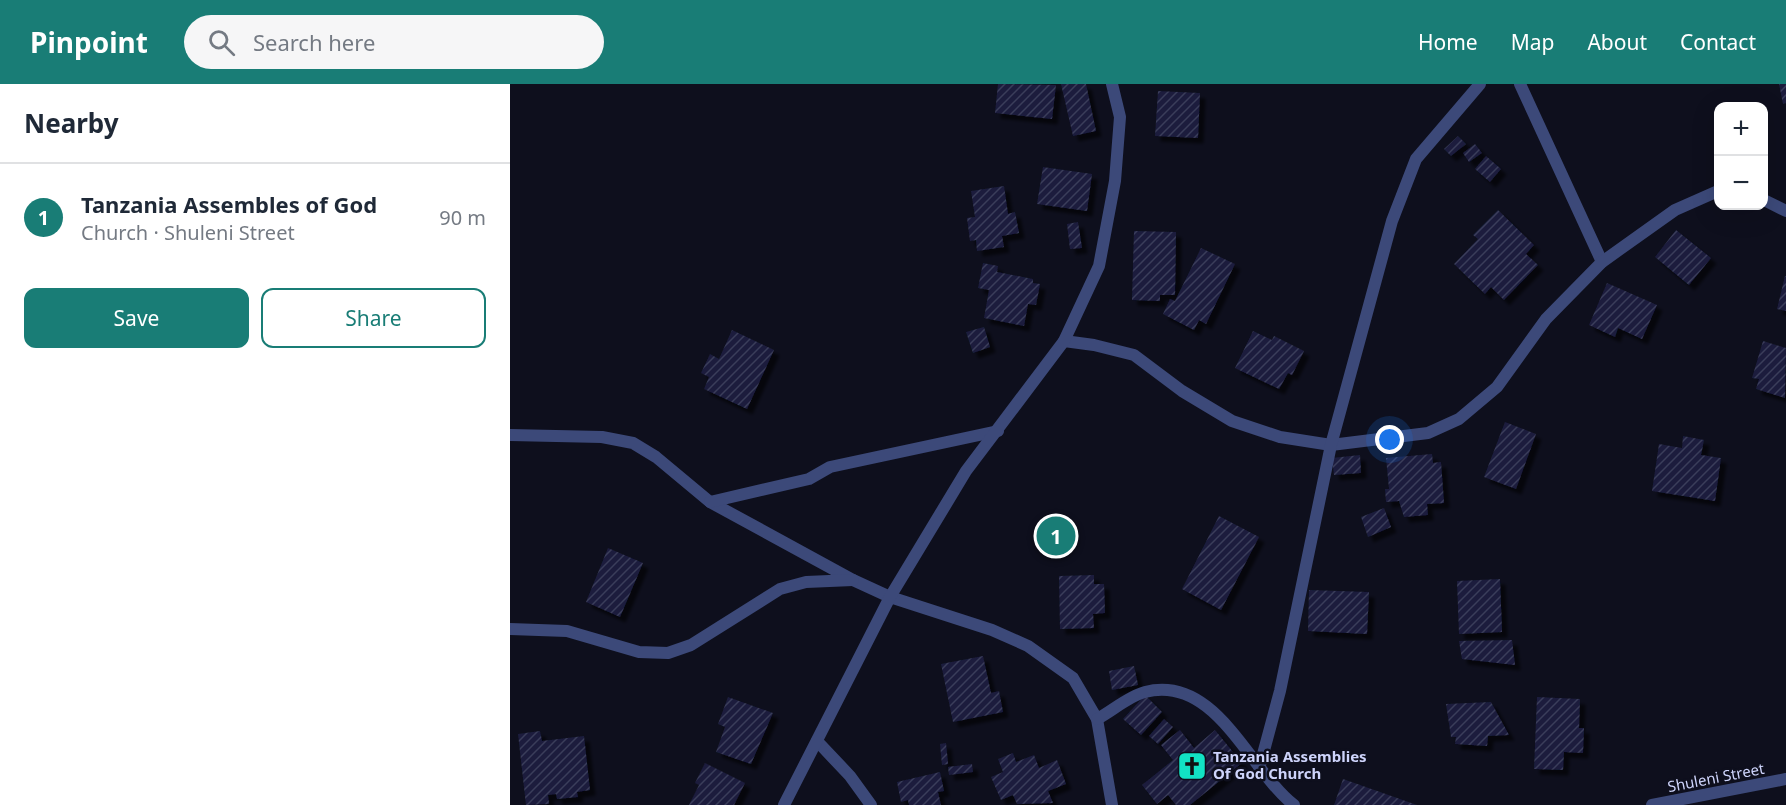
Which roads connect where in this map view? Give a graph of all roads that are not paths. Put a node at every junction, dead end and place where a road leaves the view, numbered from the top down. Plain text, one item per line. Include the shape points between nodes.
1 (1112, 84) edge
2 (1480, 84) edge
3 (1520, 84) edge
4 (1714, 193) edge
5 (1768, 202) edge
6 (1786, 211) edge
7 (1602, 262) junction
8 (1064, 341) junction
9 (998, 431) junction
10 (510, 435) edge
11 (1331, 445) junction
12 (710, 502) junction
13 (853, 580) junction
14 (890, 597) junction
15 (510, 629) edge
16 (1097, 720) junction
17 (817, 741) junction
18 (1259, 769) junction
19 (1786, 779) edge
20 (784, 805) edge
21 (871, 805) edge
22 (1112, 805) edge
23 (1294, 805) edge
24 (1652, 805) edge

1 - 8 street via 1120,117 1115,182 1099,266
2 - 11 street via 1416,159 1392,221
3 - 7 street
4 - 7 street via 1675,210
5 - 6 street
7 - 11 street via 1546,320 1497,387 1459,419 1428,433
8 - 9 street
8 - 11 street via 1134,355 1182,391 1232,421 1280,437
9 - 12 street via 830,467 809,479
9 - 14 street via 966,471
10 - 12 street via 602,437 633,443
11 - 18 street via 1280,691
12 - 13 street
13 - 14 street
13 - 15 street via 806,582 780,589 691,645 668,653 639,652 567,631
14 - 16 street via 992,630 1028,646 1073,678
14 - 17 street
16 - 18 street via 1145,692 1195,698 1216,712
16 - 22 street
17 - 20 street
17 - 21 street
18 - 23 street
19 - 24 street, Shuleni Street

